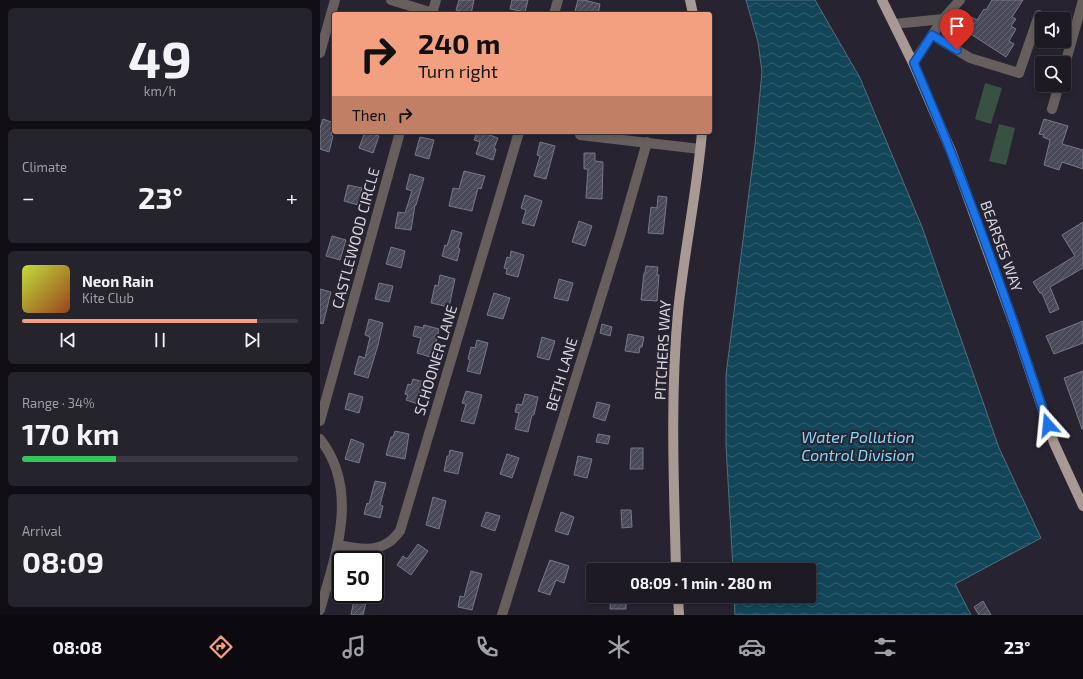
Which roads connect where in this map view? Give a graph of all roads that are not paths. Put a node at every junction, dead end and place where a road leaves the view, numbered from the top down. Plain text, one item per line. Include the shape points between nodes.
1 (335, 0) edge
2 (391, 0) edge
3 (436, 0) edge
4 (558, 0) edge
5 (690, 0) edge
6 (882, 0) edge
7 (960, 0) edge
8 (1083, 0) edge
9 (426, 12) edge
10 (433, 12) edge
11 (555, 12) edge
12 (693, 12) edge
13 (943, 19) junction
14 (894, 24) junction
15 (1035, 27) edge
16 (932, 35) junction
17 (320, 53) edge
18 (1067, 56) edge
19 (914, 63) junction
20 (1057, 92) edge
21 (1052, 109) dead end
22 (399, 134) edge
23 (518, 134) edge
24 (702, 134) edge
25 (580, 135) dead end
26 (647, 142) junction
27 (700, 148) junction
28 (320, 421) edge
29 (320, 439) edge
30 (1083, 506) edge
31 (338, 545) junction
32 (676, 563) edge
33 (678, 603) edge
34 (320, 610) edge
35 (502, 615) edge
36 (679, 615) edge

1 - 17 street
2 - 9 street
3 - 10 street
4 - 11 street
5 - 12 main road
6 - 14 main road, BEARSES WAY
7 - 13 street
8 - 18 street
13 - 14 street
13 - 16 street
14 - 19 main road, BEARSES WAY
15 - 16 street via 1019,73 970,58
16 - 19 street
19 - 30 main road, BEARSES WAY via 973,209 1054,443
20 - 21 street
22 - 28 street, CASTLEWOOD CIRCLE
23 - 31 street, SCHOONER LANE via 400,531 388,543 373,549
24 - 27 main road, PITCHERS WAY
25 - 26 street
26 - 27 street
26 - 35 street, BETH LANE
27 - 32 main road, PITCHERS WAY via 676,337
29 - 31 street via 329,453 339,479 343,509
31 - 34 street
33 - 36 main road

